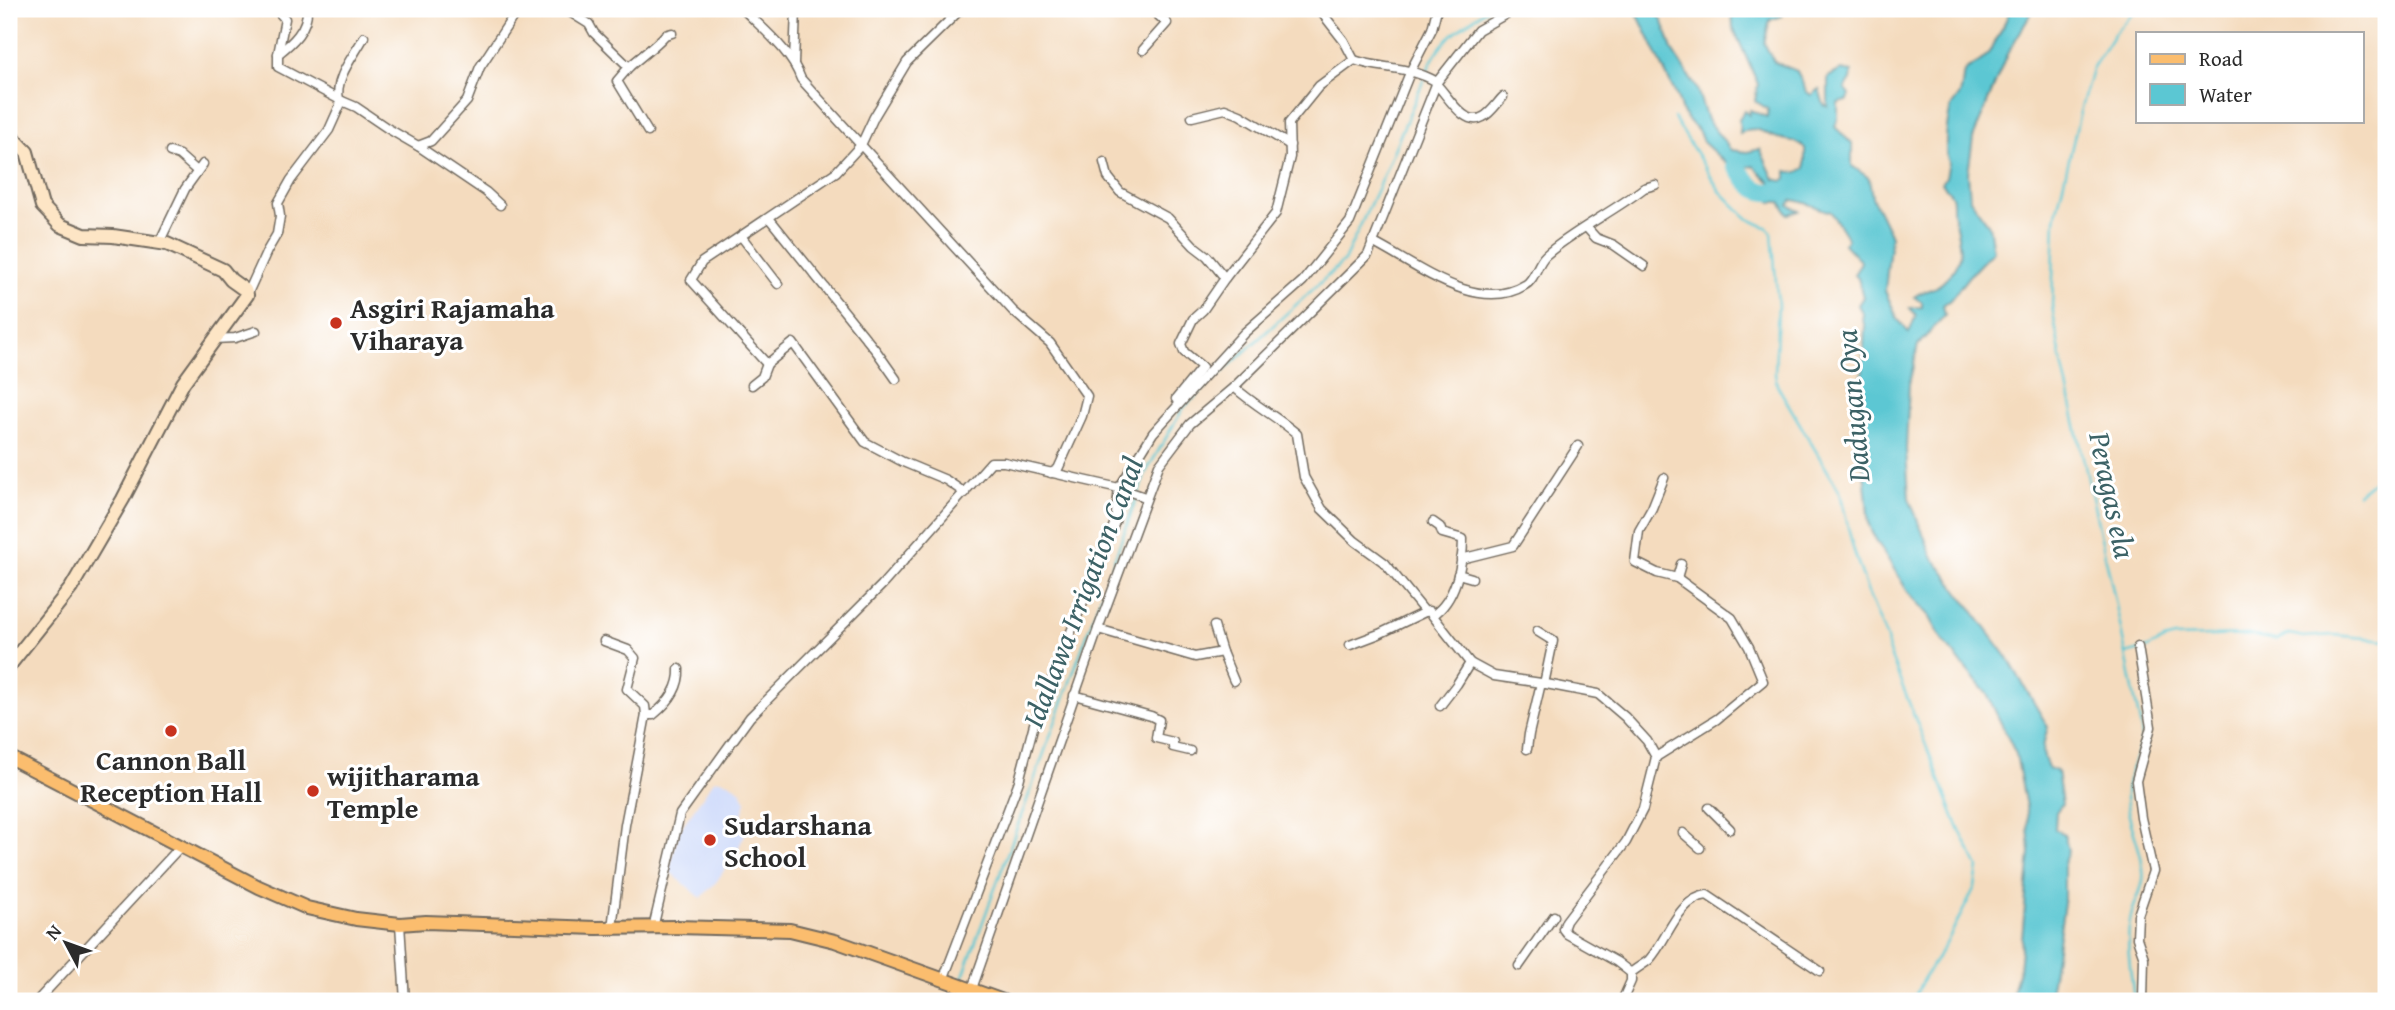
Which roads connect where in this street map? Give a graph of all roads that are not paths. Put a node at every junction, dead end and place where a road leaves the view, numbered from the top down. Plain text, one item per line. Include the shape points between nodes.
1 (307, 9) edge
2 (517, 9) edge
3 (565, 9) edge
4 (743, 9) edge
5 (796, 9) edge
6 (961, 9) edge
7 (1151, 9) edge
8 (1318, 9) edge
9 (1437, 9) edge
10 (1515, 9) edge
11 (277, 10) edge
12 (672, 33) dead end
13 (364, 37) dead end
14 (1143, 50) dead end
15 (278, 54) junction
16 (1354, 60) junction
17 (794, 63) junction
18 (629, 67) junction
19 (1415, 71) junction
20 (1434, 81) junction
21 (1503, 97) dead end
22 (341, 101) junction
23 (1192, 117) dead end
24 (648, 132) dead end
25 (9, 133) edge
26 (861, 145) junction
27 (1290, 145) junction
28 (418, 146) junction
29 (170, 152) dead end
30 (1104, 162) dead end
31 (1655, 185) dead end
32 (500, 205) dead end
33 (769, 218) junction
34 (1587, 228) junction
35 (737, 238) junction
36 (718, 242) dead end
37 (1372, 242) junction
38 (159, 243) junction
39 (1644, 266) dead end
40 (1224, 278) junction
41 (778, 284) dead end
42 (247, 295) junction
43 (257, 331) dead end
44 (214, 339) junction
45 (767, 364) junction
46 (896, 379) dead end
47 (752, 385) dead end
48 (1234, 387) junction
49 (1153, 433) junction
50 (1578, 446) dead end
51 (1051, 473) junction
52 (1664, 478) dead end
53 (1119, 488) junction
54 (965, 493) junction
55 (1139, 495) junction
56 (1433, 522) dead end
57 (1461, 559) junction
58 (1681, 564) dead end
59 (1458, 574) junction
60 (1472, 578) dead end
61 (1677, 578) junction
62 (1429, 614) junction
63 (1214, 626) dead end
64 (1098, 629) junction
65 (1537, 631) dead end
66 (604, 641) dead end
67 (1350, 645) dead end
68 (2138, 647) dead end
69 (1222, 652) junction
70 (1470, 663) junction
71 (9, 666) edge
72 (679, 669) dead end
73 (1234, 681) dead end
74 (1543, 683) junction
75 (1074, 695) junction
76 (1440, 706) dead end
77 (646, 715) junction
78 (1527, 749) dead end
79 (1190, 751) dead end
80 (9, 757) edge
81 (1656, 757) junction
82 (1709, 808) dead end
83 (1730, 829) dead end
84 (1683, 833) dead end
85 (181, 846) junction
86 (1700, 848) dead end
87 (1554, 916) dead end
88 (400, 923) junction
89 (612, 928) junction
90 (653, 928) junction
91 (1519, 966) dead end
92 (1820, 971) dead end
93 (1631, 973) junction
94 (943, 980) junction
95 (972, 989) junction
96 (984, 998) edge
97 (37, 1001) edge
98 (405, 1001) edge
99 (1003, 1001) edge
100 (1622, 1001) edge
101 (2143, 1001) edge

1 - 15 street via 308,18 294,41
2 - 28 street via 481,67 467,101 431,141
3 - 18 street via 589,24
4 - 17 street
5 - 17 street
6 - 26 street via 907,62
7 - 14 street via 1167,23
8 - 16 street
9 - 19 street
10 - 20 street via 1478,30
11 - 15 street via 285,19
12 - 18 street
13 - 22 street via 343,73
15 - 22 street via 278,67
16 - 19 street
16 - 27 street via 1319,86 1289,123
17 - 26 street via 802,79
18 - 24 street via 617,80
19 - 20 street
19 - 49 street via 1350,222 1303,281 1244,333
20 - 21 street via 1469,118 1485,116
20 - 37 street
22 - 28 street
22 - 42 street via 329,130 278,203 277,234
23 - 27 street via 1225,110
25 - 38 street via 27,152 42,206 60,225 84,235
26 - 33 street via 836,173
26 - 51 street via 1013,312 1050,344 1087,396 1058,469
27 - 40 street via 1276,213
28 - 32 street
29 - 38 street via 200,167
30 - 40 street via 1108,177 1120,192 1168,218
31 - 34 street
33 - 35 street
33 - 46 street
34 - 37 street via 1544,257 1528,284 1495,293 1451,286
34 - 39 street
35 - 36 street
35 - 41 street
35 - 45 street via 702,262 691,280
37 - 48 street via 1367,255
38 - 42 street via 223,270
40 - 49 street via 1193,319 1181,344 1202,367
42 - 44 street
43 - 44 street
44 - 71 street via 183,383 71,588
45 - 47 street
45 - 54 street via 793,343 864,442
48 - 55 street via 1190,424
48 - 62 street via 1297,434 1304,477 1322,509 1385,563
49 - 53 street
50 - 57 street via 1513,546
51 - 53 street
51 - 54 street via 991,462
52 - 61 street via 1639,531 1635,562
53 - 55 street
53 - 94 street via 1115,522 1034,724 1019,782
54 - 90 street via 882,585 750,716 680,814
55 - 64 street
56 - 57 street via 1442,533 1463,539
57 - 59 street
58 - 61 street
59 - 60 street
59 - 62 street via 1441,610
61 - 81 street via 1732,618 1763,681 1717,719
62 - 67 street
62 - 70 street
63 - 69 street
64 - 69 street via 1195,657
64 - 75 street
65 - 74 street via 1553,641
66 - 77 street via 635,657 627,689 646,706
68 - 101 street via 2151,727 2136,781 2153,872 2138,915
69 - 73 street
70 - 74 street via 1494,676
70 - 76 street
72 - 77 street via 672,696 653,715
74 - 78 street
74 - 81 street via 1598,695 1625,717
75 - 79 street via 1151,716 1159,720 1156,738
75 - 95 street
77 - 89 street
80 - 85 main road
81 - 93 street via 1643,809 1619,852 1563,929
82 - 83 street
84 - 86 street
85 - 88 main road via 307,908
85 - 97 street
87 - 91 street
88 - 89 main road
88 - 98 street
89 - 90 main road
90 - 94 main road via 800,932
92 - 93 street via 1707,895 1694,898 1649,959
93 - 100 street
94 - 95 main road
95 - 96 main road
96 - 99 main road

